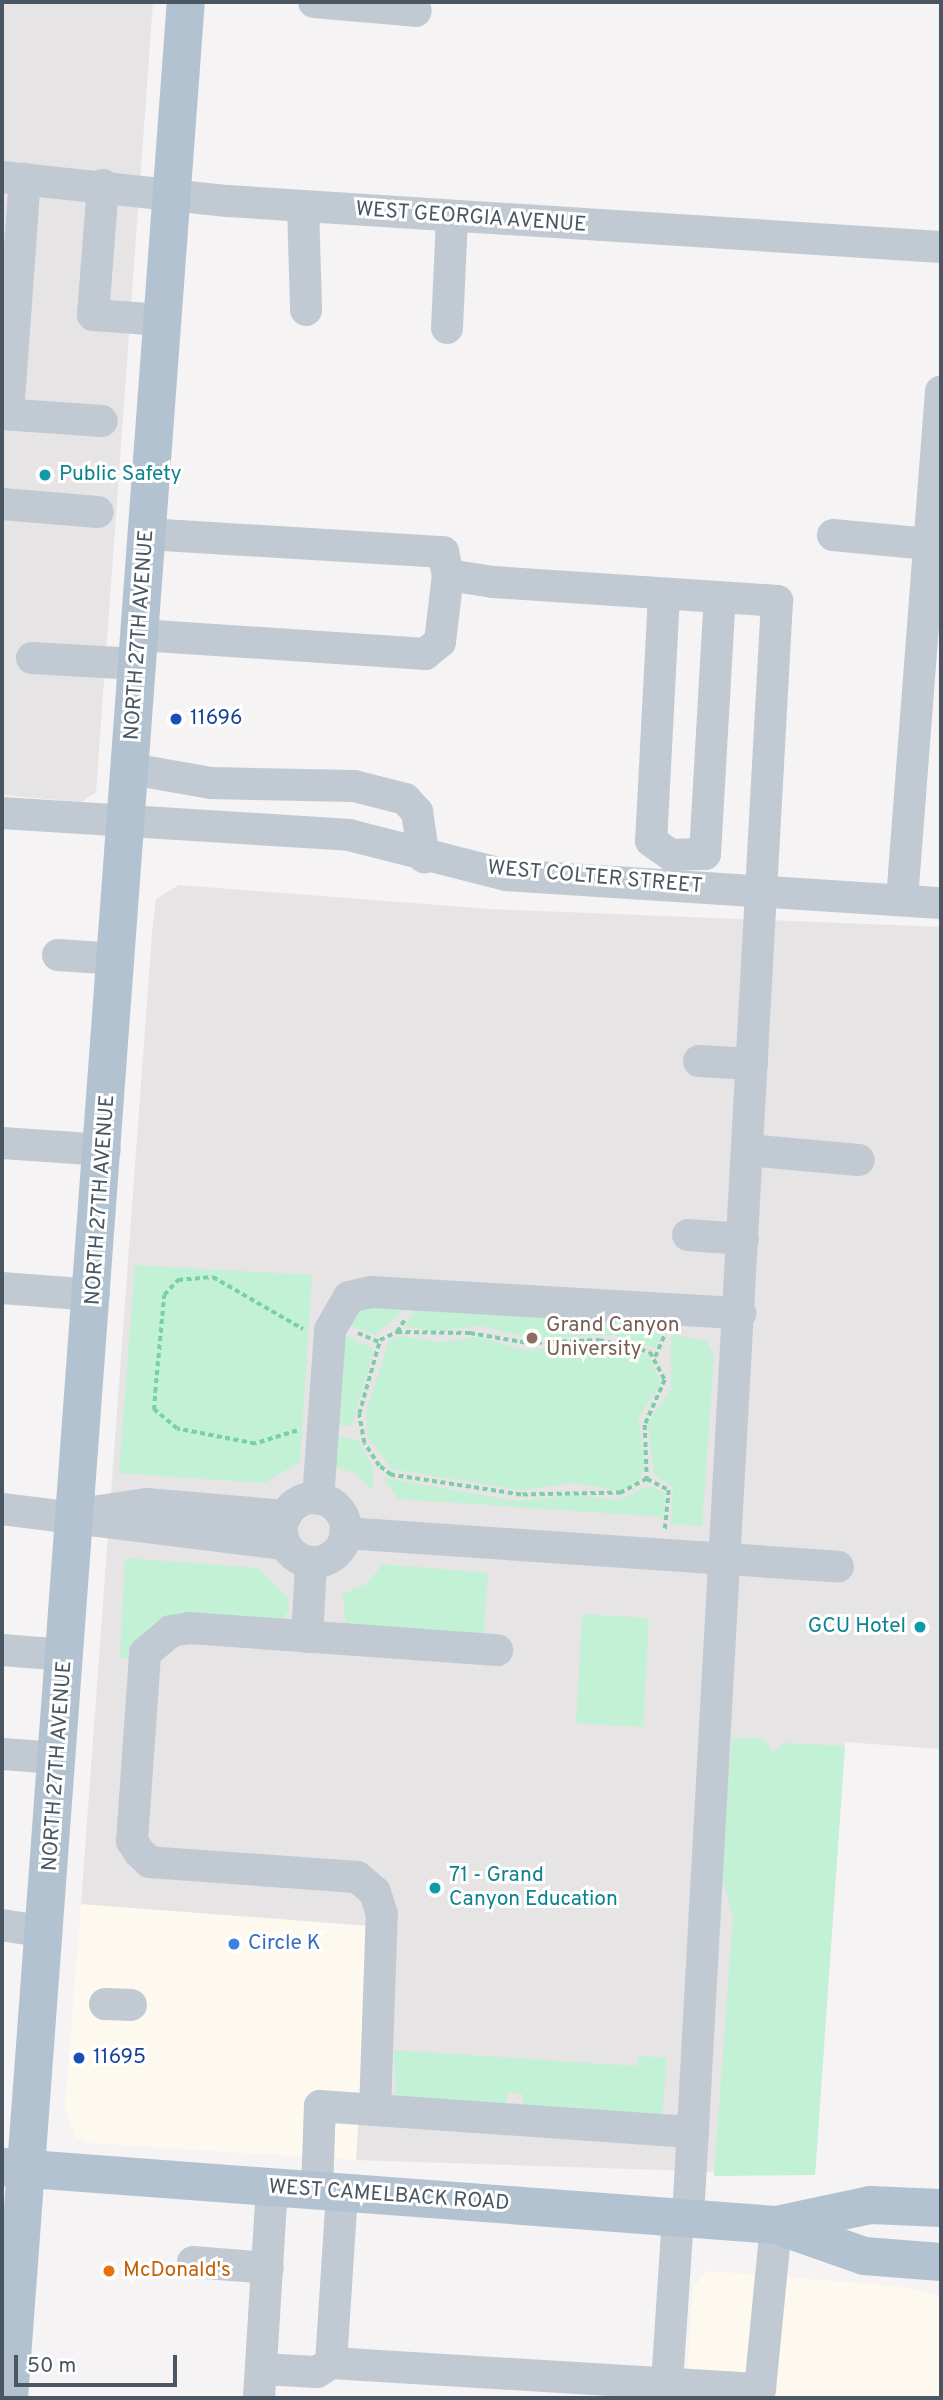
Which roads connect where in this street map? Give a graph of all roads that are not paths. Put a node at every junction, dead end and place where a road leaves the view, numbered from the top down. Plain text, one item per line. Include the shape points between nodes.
1 (186, 2) edge
2 (314, 2) edge
3 (416, 10) dead end
4 (13, 178) edge
5 (103, 184) junction
6 (172, 193) junction
7 (303, 206) junction
8 (452, 216) junction
9 (941, 247) edge
10 (306, 310) dead end
11 (163, 320) junction
12 (447, 328) dead end
13 (941, 391) edge
14 (5, 414) edge
15 (102, 421) dead end
16 (2, 504) edge
17 (98, 512) dead end
18 (147, 534) junction
19 (834, 536) dead end
20 (929, 544) junction
21 (448, 575) junction
22 (664, 595) junction
23 (720, 597) junction
24 (139, 650) junction
25 (32, 658) dead end
26 (131, 769) junction
27 (2, 813) edge
28 (126, 821) junction
29 (424, 857) junction
30 (762, 891) junction
31 (902, 900) junction
32 (941, 903) edge
33 (58, 955) dead end
34 (117, 958) junction
35 (699, 1061) dead end
36 (751, 1063) junction
37 (2, 1143) edge
38 (105, 1150) junction
39 (747, 1150) junction
40 (859, 1160) dead end
41 (688, 1235) dead end
42 (743, 1238) junction
43 (2, 1287) edge
44 (94, 1294) junction
45 (740, 1314) junction
46 (318, 1499) junction
47 (2, 1509) edge
48 (77, 1514) junction
49 (285, 1530) junction
50 (345, 1533) junction
51 (724, 1560) junction
52 (311, 1562) junction
53 (838, 1567) dead end
54 (307, 1636) junction
55 (2, 1650) edge
56 (497, 1650) dead end
57 (66, 1655) junction
58 (2, 1754) edge
59 (58, 1758) junction
60 (2, 1925) edge
61 (46, 1932) junction
62 (374, 2110) junction
63 (693, 2132) junction
64 (15, 2168) edge
65 (272, 2187) junction
66 (329, 2191) junction
67 (941, 2208) edge
68 (683, 2218) junction
69 (776, 2225) junction
70 (193, 2262) dead end
71 (941, 2262) edge
72 (268, 2268) junction
73 (321, 2378) edge
74 (260, 2384) edge
75 (667, 2390) edge
76 (9, 2398) edge

1 - 6 main road, NORTH 27TH AVENUE
2 - 3 street
4 - 5 street, WEST GEORGIA AVENUE
4 - 14 street
5 - 6 street, WEST GEORGIA AVENUE
5 - 11 street via 93,315
6 - 7 street, WEST GEORGIA AVENUE
6 - 11 main road, NORTH 27TH AVENUE
7 - 8 street, WEST GEORGIA AVENUE
7 - 10 street
8 - 9 street, WEST GEORGIA AVENUE
8 - 12 street
11 - 18 main road, NORTH 27TH AVENUE
13 - 20 street
14 - 15 street
16 - 17 street
18 - 21 street via 443,552
18 - 24 main road, NORTH 27TH AVENUE
19 - 20 street
20 - 31 street
21 - 22 street
21 - 24 street via 440,642 425,654
22 - 23 street
22 - 23 street via 651,841 671,855 705,854
23 - 30 street via 777,601
24 - 25 street
24 - 26 main road, NORTH 27TH AVENUE
26 - 28 main road, NORTH 27TH AVENUE
26 - 29 street via 211,783 354,786 405,799 417,812
27 - 28 street, WEST COLTER STREET
28 - 29 street, WEST COLTER STREET via 349,835
28 - 34 main road, NORTH 27TH AVENUE
29 - 30 street, WEST COLTER STREET via 506,875
30 - 31 street, WEST COLTER STREET
30 - 36 street
31 - 32 street, WEST COLTER STREET
33 - 34 street
34 - 38 main road, NORTH 27TH AVENUE
35 - 36 street
36 - 39 street
37 - 38 street
38 - 44 main road, NORTH 27TH AVENUE
39 - 40 street
39 - 42 street
41 - 42 street
42 - 45 street
43 - 44 street
44 - 48 main road, NORTH 27TH AVENUE
45 - 46 street via 371,1292 349,1297 330,1330
45 - 51 street
46 - 49 street via 299,1502
46 - 50 street via 341,1514
47 - 48 street
48 - 49 street via 146,1504
48 - 57 main road, NORTH 27TH AVENUE
49 - 52 street
50 - 51 street
50 - 52 street via 337,1552
51 - 53 street
51 - 63 street
52 - 54 street
54 - 56 street
54 - 62 street via 189,1628 170,1631 151,1646 145,1654 132,1841 150,1862 357,1877 375,1892 382,1914
55 - 57 street
57 - 59 main road, NORTH 27TH AVENUE
58 - 59 street
59 - 61 main road, NORTH 27TH AVENUE
60 - 61 street
61 - 64 main road, NORTH 27TH AVENUE
62 - 63 street
62 - 66 street via 320,2106
63 - 68 street
64 - 65 main road, WEST CAMELBACK ROAD
64 - 76 main road, NORTH 27TH AVENUE
65 - 66 main road, WEST CAMELBACK ROAD
65 - 72 street
66 - 68 main road, WEST CAMELBACK ROAD
66 - 73 street
67 - 69 main road, WEST CAMELBACK ROAD via 870,2205
68 - 69 main road, WEST CAMELBACK ROAD
68 - 75 street
69 - 71 main road, WEST CAMELBACK ROAD via 864,2256
69 - 75 street via 760,2389
70 - 72 street
72 - 74 street
73 - 74 street
73 - 75 street

